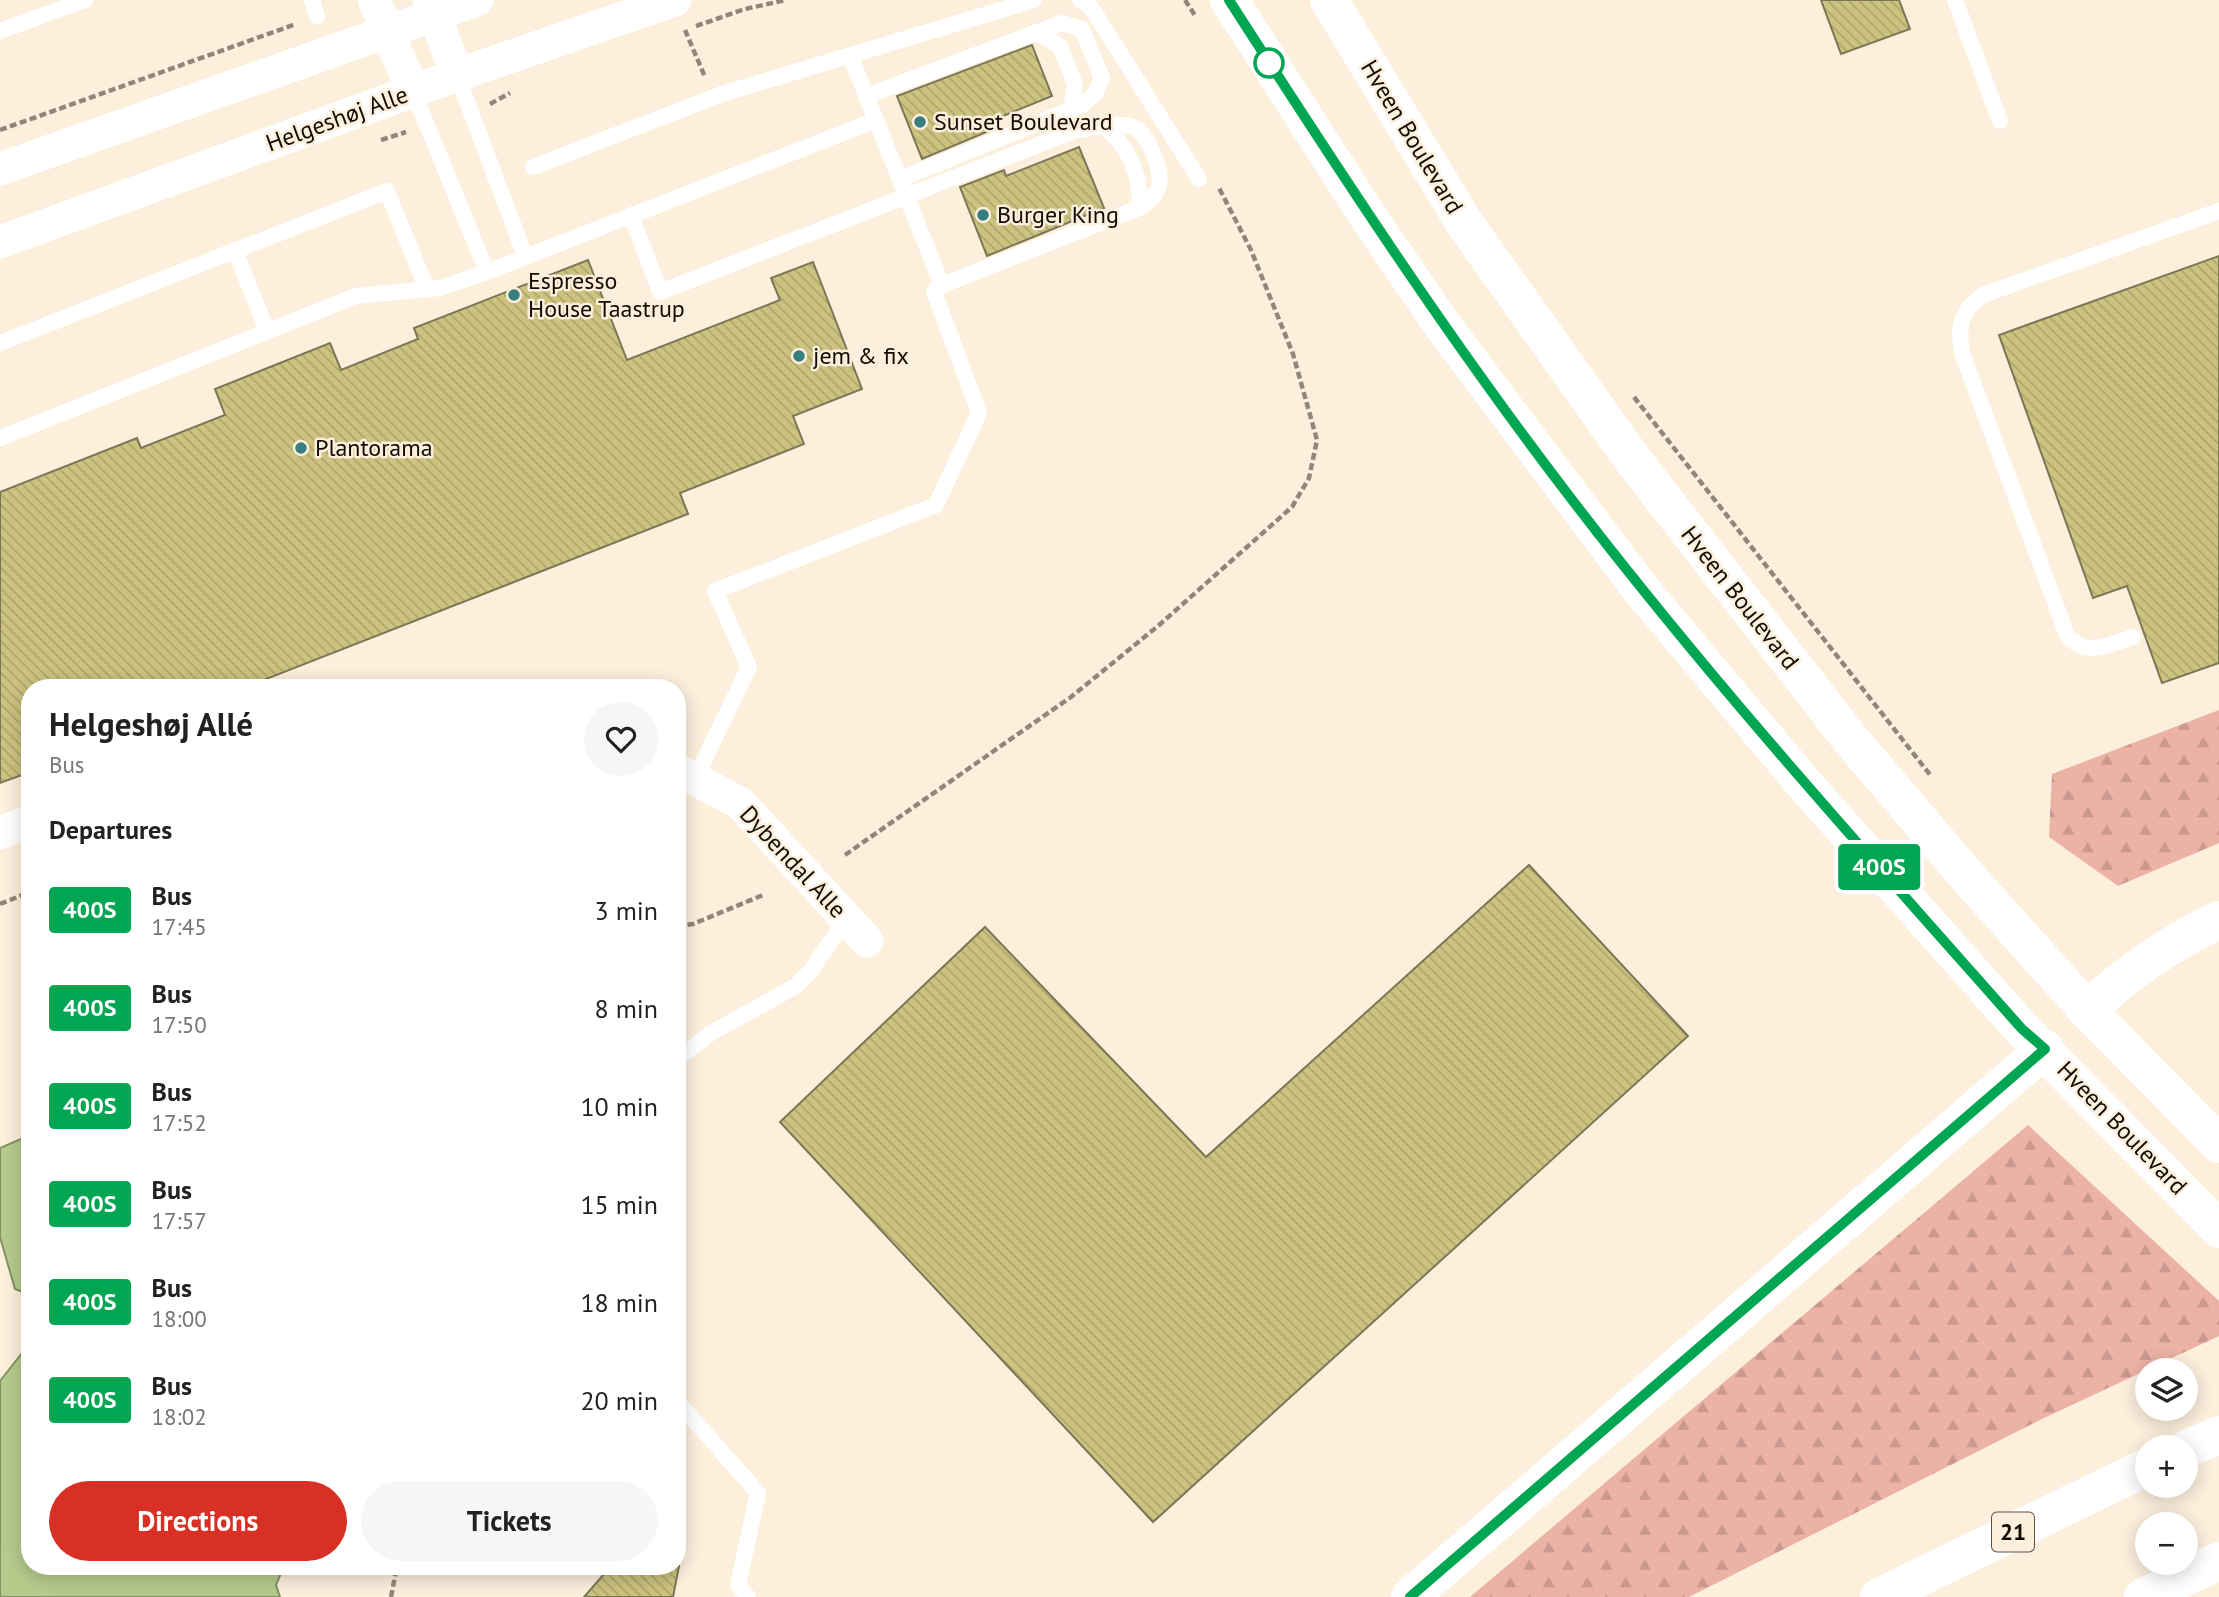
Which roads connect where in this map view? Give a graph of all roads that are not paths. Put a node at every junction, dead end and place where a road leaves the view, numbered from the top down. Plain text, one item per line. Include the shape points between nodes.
1 (85, 0) edge
2 (374, 0) edge
3 (477, 0) edge
4 (1034, 0) edge
5 (1080, 0) edge
6 (1229, 0) edge
7 (1329, 0) edge
8 (1955, 0) edge
9 (432, 7) edge
10 (680, 15) edge
11 (0, 31) edge
12 (388, 32) junction
13 (1036, 32) junction
14 (850, 55) junction
15 (457, 75) junction
16 (413, 91) junction
17 (866, 96) junction
18 (1071, 110) junction
19 (876, 120) junction
20 (2000, 121) dead end
21 (1103, 127) junction
22 (533, 167) dead end
23 (0, 169) edge
24 (900, 179) junction
25 (1199, 179) dead end
26 (907, 198) junction
27 (1139, 208) junction
28 (2219, 211) edge
29 (631, 215) junction
30 (0, 242) edge
31 (235, 250) junction
32 (525, 257) junction
33 (487, 272) junction
34 (942, 285) junction
35 (427, 289) junction
36 (267, 331) junction
37 (0, 343) edge
38 (0, 438) edge
39 (2133, 638) dead end
40 (686, 775) edge
41 (21, 825) edge
42 (0, 833) edge
43 (2219, 920) edge
44 (856, 930) joint
45 (2087, 1010) junction
46 (2045, 1049) junction
47 (686, 1052) edge
48 (2219, 1144) edge
49 (2219, 1229) edge
50 (686, 1412) edge
51 (2219, 1435) edge
52 (2198, 1444) edge
53 (2135, 1474) edge
54 (2219, 1561) edge
55 (748, 1597) edge
56 (1410, 1597) edge
57 (1879, 1597) edge
58 (2143, 1597) edge

1 - 11 lane
2 - 12 street
3 - 9 street
4 - 14 lane
5 - 25 lane via 1091,7
6 - 46 main road, Hveen Boulevard via 1435,314 1578,508 1806,786 2022,1029
7 - 45 main road, Hveen Boulevard via 1465,224 1633,460 1851,740
8 - 20 lane
9 - 12 street
9 - 15 street
10 - 15 street, Helgeshøj Alle
12 - 16 street
12 - 23 street
13 - 17 lane
13 - 18 lane via 1060,46 1075,85
13 - 18 lane via 1062,23 1082,29 1102,78 1089,101
14 - 17 lane
14 - 22 lane via 725,93
15 - 16 street, Helgeshøj Alle
15 - 32 lane
16 - 30 street, Helgeshøj Alle
16 - 33 lane
17 - 19 lane
18 - 24 lane
19 - 24 lane
19 - 29 lane
21 - 26 lane via 1074,131
21 - 27 lane via 1122,141 1139,185
21 - 27 lane via 1126,125 1144,133 1161,177 1158,189
24 - 26 lane
26 - 29 lane via 660,292
26 - 34 lane
27 - 34 lane
28 - 39 lane via 1983,295 1965,309 1961,319 1962,353 2067,635 2076,646 2091,650
29 - 32 lane
31 - 35 lane via 387,191
31 - 36 lane
31 - 37 lane
32 - 33 lane
33 - 35 lane
34 - 40 lane via 934,292 979,413 936,505 715,591 749,667
35 - 36 lane via 356,296
36 - 38 lane
40 - 44 street, Dybendal Alle via 740,803
41 - 42 street
43 - 45 main road via 2109,989
44 - 47 lane via 820,958 796,986 711,1033
45 - 46 main road
45 - 48 main road, Hveen Boulevard
46 - 49 main road, Hveen Boulevard
46 - 56 main road
50 - 55 lane via 758,1493 738,1585
51 - 52 main road
53 - 57 main road, 21
54 - 58 main road

